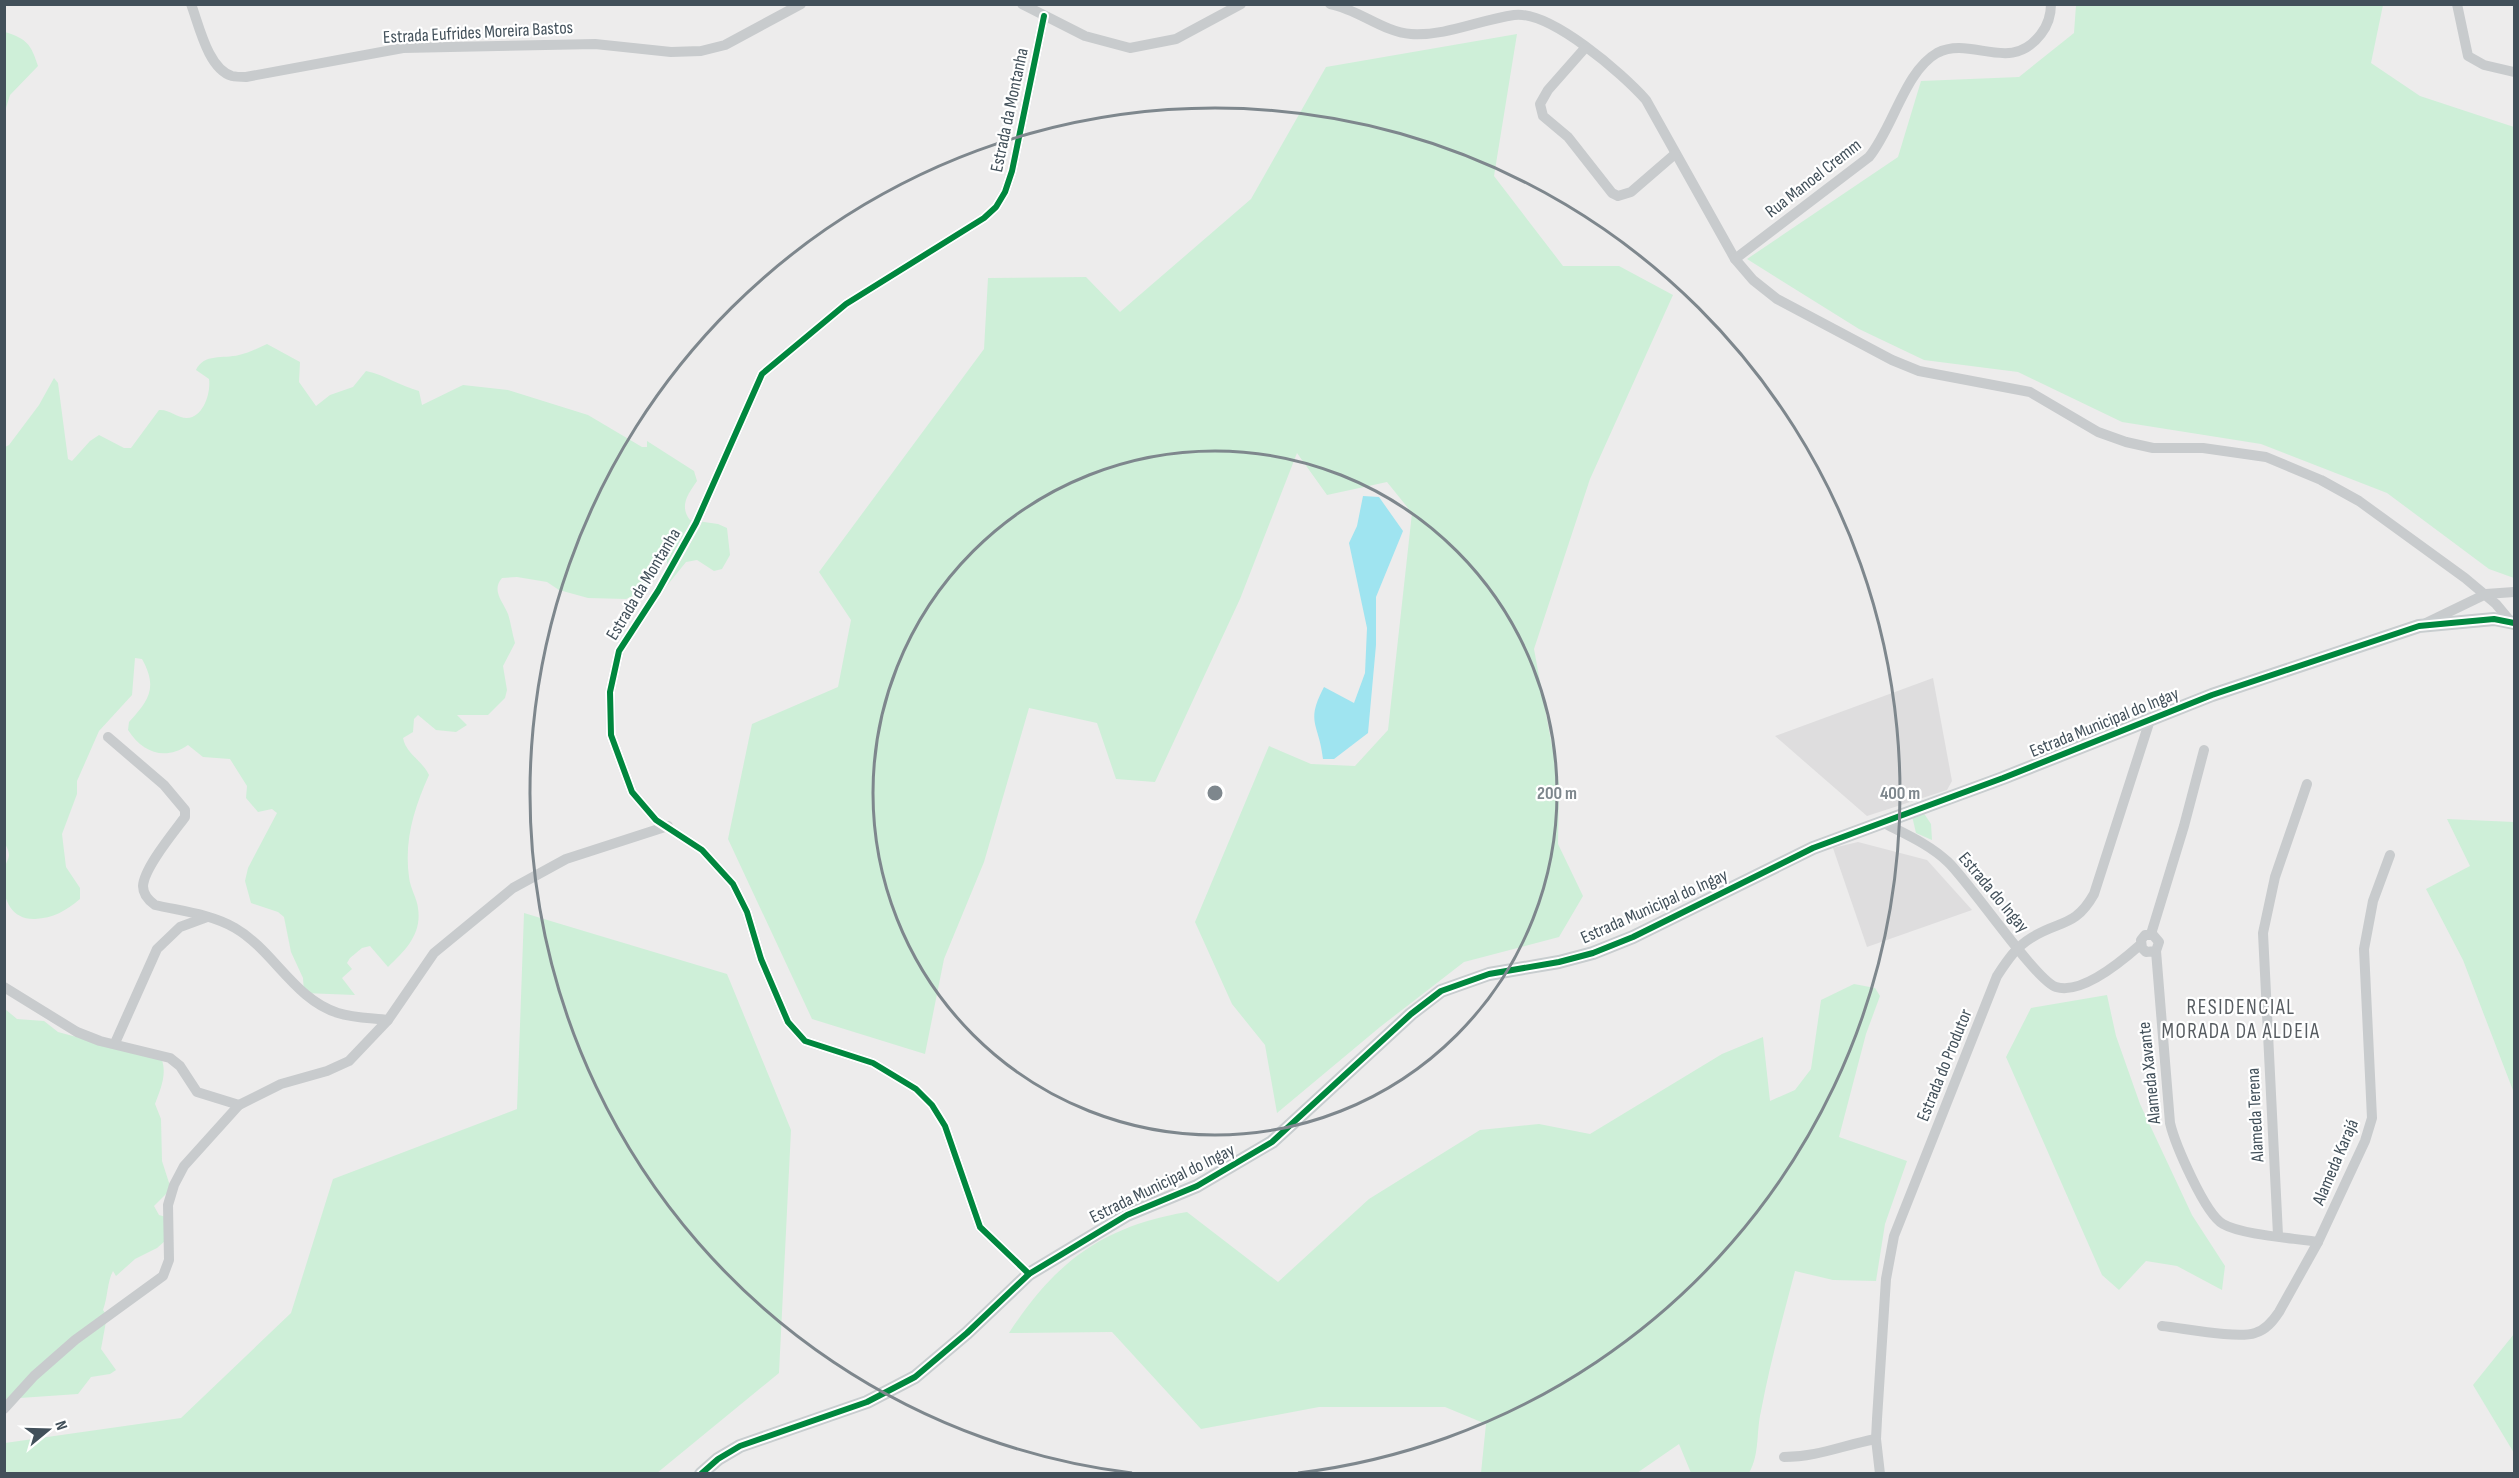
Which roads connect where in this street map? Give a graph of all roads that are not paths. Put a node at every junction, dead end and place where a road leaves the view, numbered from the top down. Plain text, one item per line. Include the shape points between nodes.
1 (191, 4) edge
2 (801, 4) edge
3 (1022, 4) edge
4 (1241, 4) edge
5 (1330, 4) edge
6 (2051, 4) edge
7 (2457, 4) edge
8 (1350, 7) edge
9 (1044, 16) junction
10 (1585, 48) junction
11 (2514, 72) edge
12 (1675, 154) junction
13 (1735, 259) junction
14 (2514, 592) edge
15 (2486, 594) junction
16 (2513, 622) edge
17 (2419, 626) junction
18 (2150, 720) junction
19 (108, 737) dead end
20 (2204, 750) dead end
21 (2307, 784) dead end
22 (1882, 822) junction
23 (668, 826) junction
24 (2390, 855) dead end
25 (207, 917) junction
26 (2151, 934) junction
27 (2140, 945) junction
28 (2018, 947) junction
29 (2156, 951) junction
30 (4, 987) edge
31 (388, 1020) junction
32 (115, 1043) junction
33 (239, 1105) junction
34 (2278, 1235) junction
35 (2318, 1242) junction
36 (1029, 1274) junction
37 (2162, 1326) dead end
38 (4, 1409) edge
39 (1876, 1439) junction
40 (1784, 1457) dead end
41 (701, 1473) edge
42 (1880, 1473) edge

1 - 2 street, Estrada Eufrides Moreira Bastos via 212,58 232,76 246,77 403,48 595,44 701,51 725,45
3 - 9 street
4 - 9 street via 1176,39 1130,48 1085,36
5 - 8 street
6 - 13 street, Rua Manoel Cremm via 2046,27 2034,43 2022,50 1992,54 1964,48 1937,53 1916,73 1880,144 1869,157
7 - 11 street via 2468,56 2484,65
8 - 10 street via 1408,34 1431,34 1526,15 1538,18
9 - 23 street, Estrada da Montanha via 1012,171 996,207 963,233 846,303 762,374 696,523 619,651 610,692 611,735 632,792 644,809
10 - 12 street via 1629,81 1646,100
10 - 12 street via 1548,90 1540,104 1543,116 1568,137 1618,196 1631,192
12 - 13 street
13 - 15 street via 1753,280 1778,299 1919,371 2030,392 2098,432 2126,442 2153,448 2203,448 2266,457 2321,480 2384,518
14 - 15 street, Estrada Municipal do Ingay
15 - 16 street
15 - 17 street, Estrada Municipal do Ingay
16 - 17 street, Estrada Municipal do Ingay via 2494,619
17 - 18 street, Estrada Municipal do Ingay via 2212,695
18 - 22 street, Estrada Municipal do Ingay
18 - 28 street, Estrada do Produtor via 2094,894 2085,910
19 - 25 street via 164,785 185,810 185,817 145,879 145,895 155,905
20 - 26 street
21 - 34 street, Alameda Terena via 2275,877 2263,933
22 - 28 street, Estrada do Ingay via 1925,843 1948,862
22 - 36 street, Estrada Municipal do Ingay via 1813,848 1593,953 1559,963 1489,974 1442,991 1411,1014 1272,1142 1197,1186 1116,1221
23 - 31 street via 566,859 513,888 434,952
23 - 36 street, Estrada da Montanha via 702,850 733,884 747,912 780,1007 798,1035 815,1046 881,1067 916,1089 932,1105 945,1126 980,1227
24 - 35 street, Alameda Karajá via 2373,902 2364,949 2372,1118
25 - 31 street via 250,938 323,1006 338,1013
25 - 32 street via 180,927 157,949
26 - 27 street via 2143,937
26 - 29 street via 2159,942
27 - 28 street, Estrada do Ingay via 2097,977 2062,988 2049,984
27 - 29 street via 2146,952
28 - 39 street, Estrada do Produtor via 1993,986 1894,1236 1886,1278
29 - 34 street, Alameda Xavante via 2167,1104 2178,1147 2217,1220 2240,1230
30 - 32 street via 77,1032
31 - 33 street via 349,1061 281,1084
32 - 33 street via 171,1058 197,1092
33 - 38 street via 184,1166 174,1185 168,1205 169,1260 163,1276 75,1340
34 - 35 street, Alameda Xavante
35 - 37 street, Alameda Karajá via 2279,1312 2258,1332 2241,1335
36 - 41 street, Estrada Municipal do Ingay via 932,1364 899,1387 740,1446
39 - 40 street via 1818,1455
39 - 42 street, Estrada do Produtor

